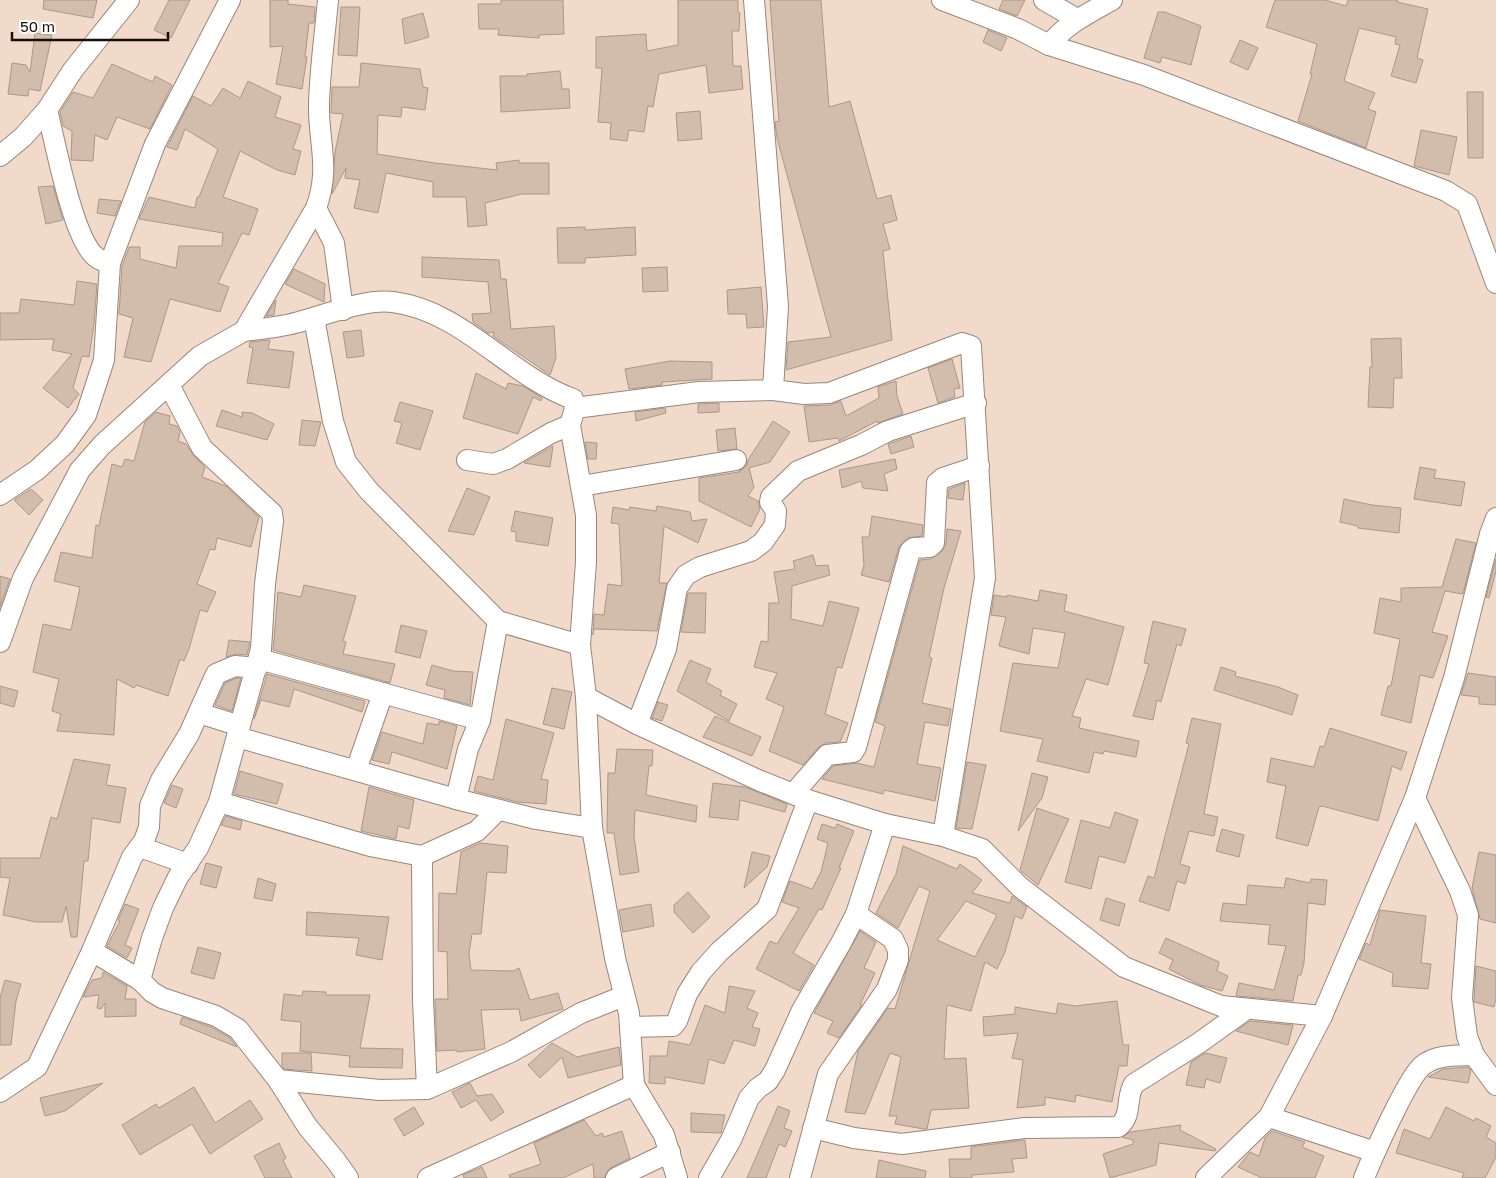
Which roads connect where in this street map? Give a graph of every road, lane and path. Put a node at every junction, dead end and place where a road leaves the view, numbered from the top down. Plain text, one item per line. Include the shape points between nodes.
1 (129, 0) edge
2 (230, 0) edge
3 (328, 0) edge
4 (754, 0) edge
5 (942, 0) edge
6 (1044, 0) edge
7 (1112, 0) edge
8 (1077, 19) junction
9 (1049, 44) junction
10 (47, 110) junction
11 (0, 156) edge
12 (316, 208) junction
13 (110, 263) junction
14 (1496, 283) edge
15 (343, 310) junction
16 (314, 318) junction
17 (244, 331) junction
18 (169, 385) junction
19 (772, 390) junction
20 (976, 403) junction
21 (572, 417) junction
22 (65, 444) junction
23 (467, 460) dead end
24 (736, 460) dead end
25 (979, 466) junction
26 (80, 470) junction
27 (581, 486) junction
28 (0, 495) edge
29 (1496, 518) edge
30 (498, 621) junction
31 (0, 642) edge
32 (580, 645) junction
33 (258, 664) junction
34 (383, 693) junction
35 (586, 697) junction
36 (199, 712) junction
37 (480, 720) junction
38 (637, 724) junction
39 (239, 732) junction
40 (356, 770) junction
41 (801, 796) junction
42 (1415, 798) junction
43 (456, 799) junction
44 (219, 802) junction
45 (498, 810) junction
46 (885, 824) junction
47 (592, 828) junction
48 (943, 836) junction
49 (140, 847) junction
50 (422, 856) junction
51 (188, 864) junction
52 (856, 914) junction
53 (92, 951) junction
54 (140, 980) junction
55 (624, 996) junction
56 (1245, 1010) junction
57 (1322, 1016) junction
58 (630, 1028) junction
59 (1474, 1055) junction
60 (278, 1080) junction
61 (634, 1085) junction
62 (1496, 1085) edge
63 (427, 1089) junction
64 (0, 1092) edge
65 (1269, 1116) junction
66 (813, 1128) junction
67 (670, 1152) junction
68 (1374, 1152) junction
69 (1202, 1177) edge
70 (348, 1178) edge
71 (428, 1178) edge
72 (616, 1178) edge
73 (677, 1178) edge
74 (709, 1178) edge
75 (800, 1178) edge
76 (1364, 1178) edge

1 - 10 street via 73,70
2 - 13 street via 155,144
3 - 12 street via 319,104 325,164
4 - 19 street via 778,306
5 - 9 street
6 - 8 street
7 - 8 street
8 - 9 street
9 - 14 street via 1144,75 1446,190 1467,204
10 - 11 street
10 - 13 street via 71,205 84,241 96,258
12 - 15 street via 334,243
12 - 17 street
13 - 22 street via 104,360 86,415
15 - 16 street
15 - 21 street via 392,302 447,320 551,391 573,399
16 - 17 street
16 - 30 street via 333,421 346,462 369,491
17 - 18 street via 200,356
18 - 26 street via 102,445
18 - 33 street via 202,448 272,513
19 - 20 street via 829,393 962,343 971,346
19 - 21 street via 699,392
20 - 25 street
20 - 38 street via 888,431 798,471 771,496 770,502 776,510 775,525 763,542 751,551 686,574 677,588 666,649
21 - 23 street via 507,459 493,464
21 - 27 street
22 - 26 street
22 - 28 street via 37,470
24 - 27 street
25 - 41 street via 937,483 934,543 930,547 910,551 856,747 853,752 824,757
25 - 48 street via 985,578
26 - 31 street via 23,578
27 - 32 street via 586,515 586,562
29 - 42 street via 1454,678
30 - 32 street
30 - 37 street
32 - 35 street
33 - 34 street
33 - 36 street via 235,666 216,674
33 - 39 street
34 - 37 street
34 - 40 street
35 - 38 street
35 - 47 street
36 - 39 street
36 - 49 street via 161,780 150,806 149,827
37 - 43 street via 468,749
38 - 41 street via 758,780
39 - 40 street
39 - 44 street
40 - 43 street
41 - 46 street
41 - 58 street via 767,909 701,972 672,1026
42 - 57 street
42 - 59 street via 1460,891 1468,915 1462,998 1467,1036
43 - 45 street
44 - 50 street via 370,846
44 - 51 street
45 - 47 street
45 - 50 street via 477,831
46 - 48 street
46 - 52 street
47 - 55 street
48 - 56 street via 982,849 1020,887 1124,967 1221,1006
49 - 51 street
49 - 53 street via 132,857
50 - 63 street
51 - 54 street via 163,908
52 - 66 street via 893,939 898,960 886,989 828,1074
52 - 74 street via 802,1010 775,1070 749,1098 731,1140
53 - 54 street
53 - 64 street via 37,1067
54 - 60 street via 162,998 216,1016 238,1029
55 - 58 street
55 - 63 street via 581,1012 511,1052
56 - 57 street
56 - 66 street via 1134,1084 1127,1117 1118,1128 1024,1128 902,1144 854,1138
57 - 65 street
58 - 61 street
59 - 62 street
59 - 68 street via 1438,1058 1422,1066
60 - 63 street via 380,1090
60 - 70 street via 307,1126
61 - 67 street via 664,1135
61 - 71 street
65 - 68 street
65 - 69 street
66 - 75 street
67 - 72 street
67 - 73 street
68 - 76 street

